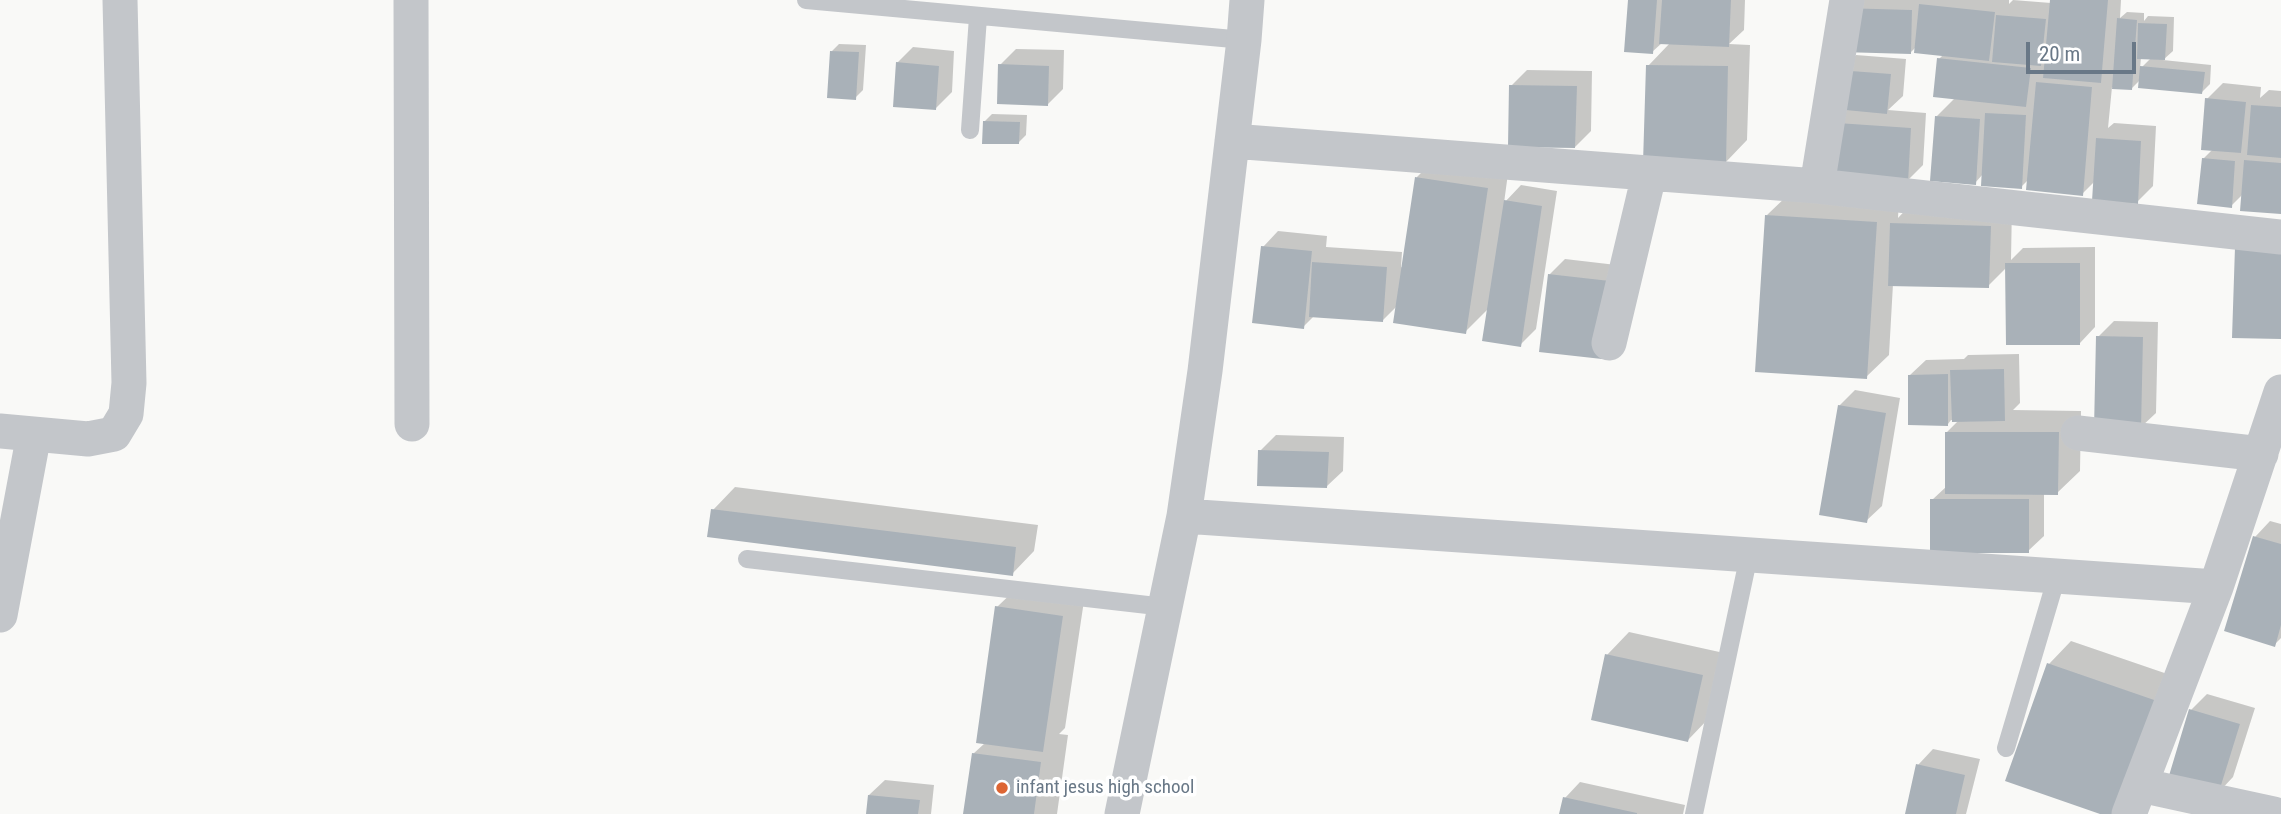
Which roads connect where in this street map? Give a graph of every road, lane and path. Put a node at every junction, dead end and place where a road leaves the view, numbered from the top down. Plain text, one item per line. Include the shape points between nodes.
1 (120, 0) edge
2 (411, 0) edge
3 (806, 0) edge
4 (1247, 0) edge
5 (1847, 0) edge
6 (978, 17) junction
7 (1244, 40) junction
8 (970, 130) dead end
9 (1232, 141) junction
10 (1648, 175) junction
11 (1817, 186) junction
12 (2281, 237) edge
13 (1609, 343) dead end
14 (2281, 392) edge
15 (412, 424) dead end
16 (0, 430) edge
17 (2078, 433) dead end
18 (34, 434) junction
19 (2270, 441) edge
20 (1184, 516) junction
21 (1749, 555) junction
22 (747, 559) dead end
23 (2057, 576) junction
24 (2216, 587) junction
25 (1165, 607) junction
26 (0, 615) edge
27 (2006, 748) dead end
28 (2134, 800) edge
29 (1122, 814) edge
30 (1694, 814) edge
31 (2274, 814) edge

1 - 18 street via 129,369 126,414 114,434 88,439
2 - 15 street
3 - 6 lane
4 - 7 street
5 - 11 street
6 - 7 lane
6 - 8 lane
7 - 9 street
9 - 10 street
9 - 20 street
10 - 11 street
10 - 13 street
11 - 12 street
14 - 19 street
16 - 18 street
17 - 19 street
18 - 26 street
19 - 24 street
20 - 21 street
20 - 25 street
21 - 23 street
21 - 30 lane
22 - 25 lane
23 - 24 street
23 - 27 lane
24 - 28 street
25 - 29 street
28 - 31 street

